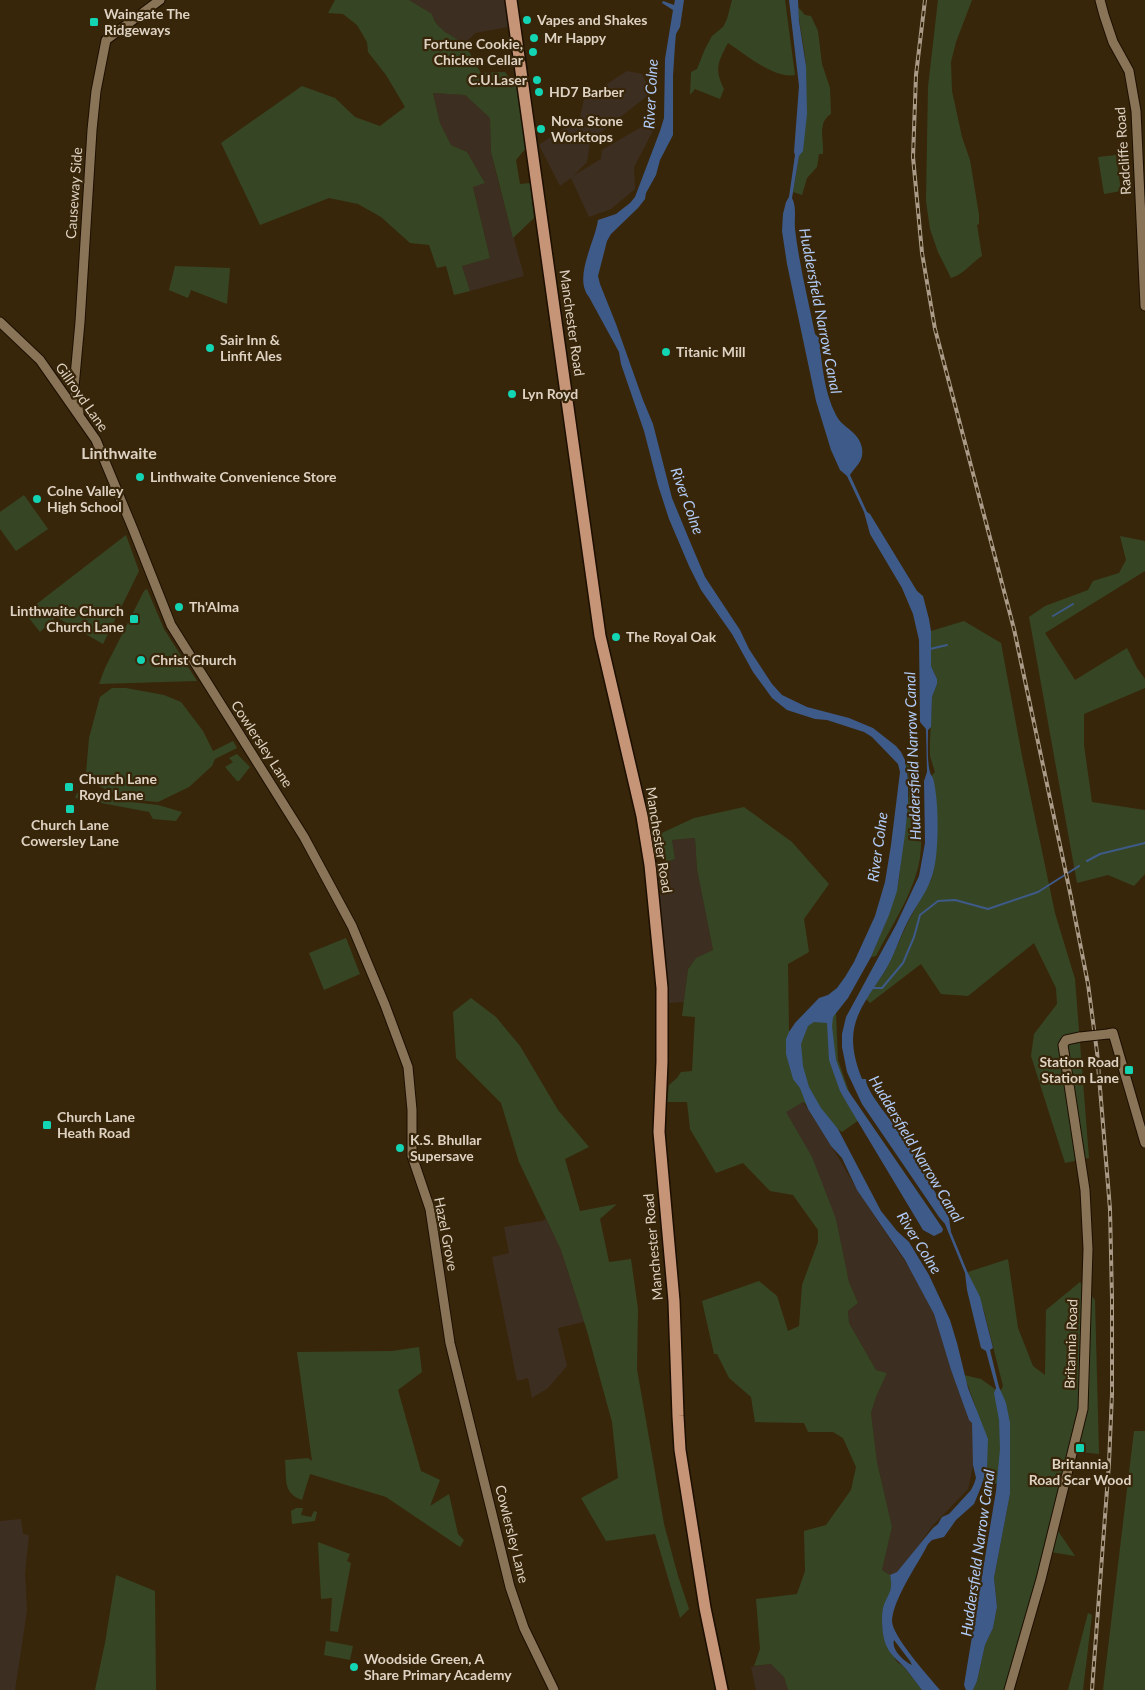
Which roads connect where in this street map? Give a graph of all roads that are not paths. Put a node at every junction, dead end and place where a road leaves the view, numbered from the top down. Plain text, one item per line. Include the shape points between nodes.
1 (160, 0) edge
2 (512, 0) edge
3 (1100, 0) edge
4 (1145, 306) edge
5 (0, 322) edge
6 (80, 416) junction
7 (150, 576) joint
8 (352, 926) joint
9 (1145, 1142) edge
10 (460, 1378) joint
11 (554, 1690) edge
12 (722, 1690) edge
13 (1009, 1690) edge

1 - 6 street, Causeway Side via 106,40 96,91 74,387
2 - 12 main road, Manchester Road via 600,636 642,816 650,865 662,988 659,1132 674,1301 680,1450 705,1608
3 - 4 street, Radcliffe Road via 1113,42 1128,71 1136,111
5 - 6 street, Gillroyd Lane via 40,360
6 - 7 street, Gillroyd Lane via 103,454
7 - 8 street, Cowlersley Lane via 171,625 304,838
8 - 10 street, Hazel Grove via 408,1067 412,1156 430,1208 450,1343
9 - 13 street, Britannia Road, bridge via 1111,1033 1066,1040 1063,1045 1085,1190 1088,1249 1083,1409 1041,1579
10 - 11 street, Cowlersley Lane via 510,1587 524,1628

